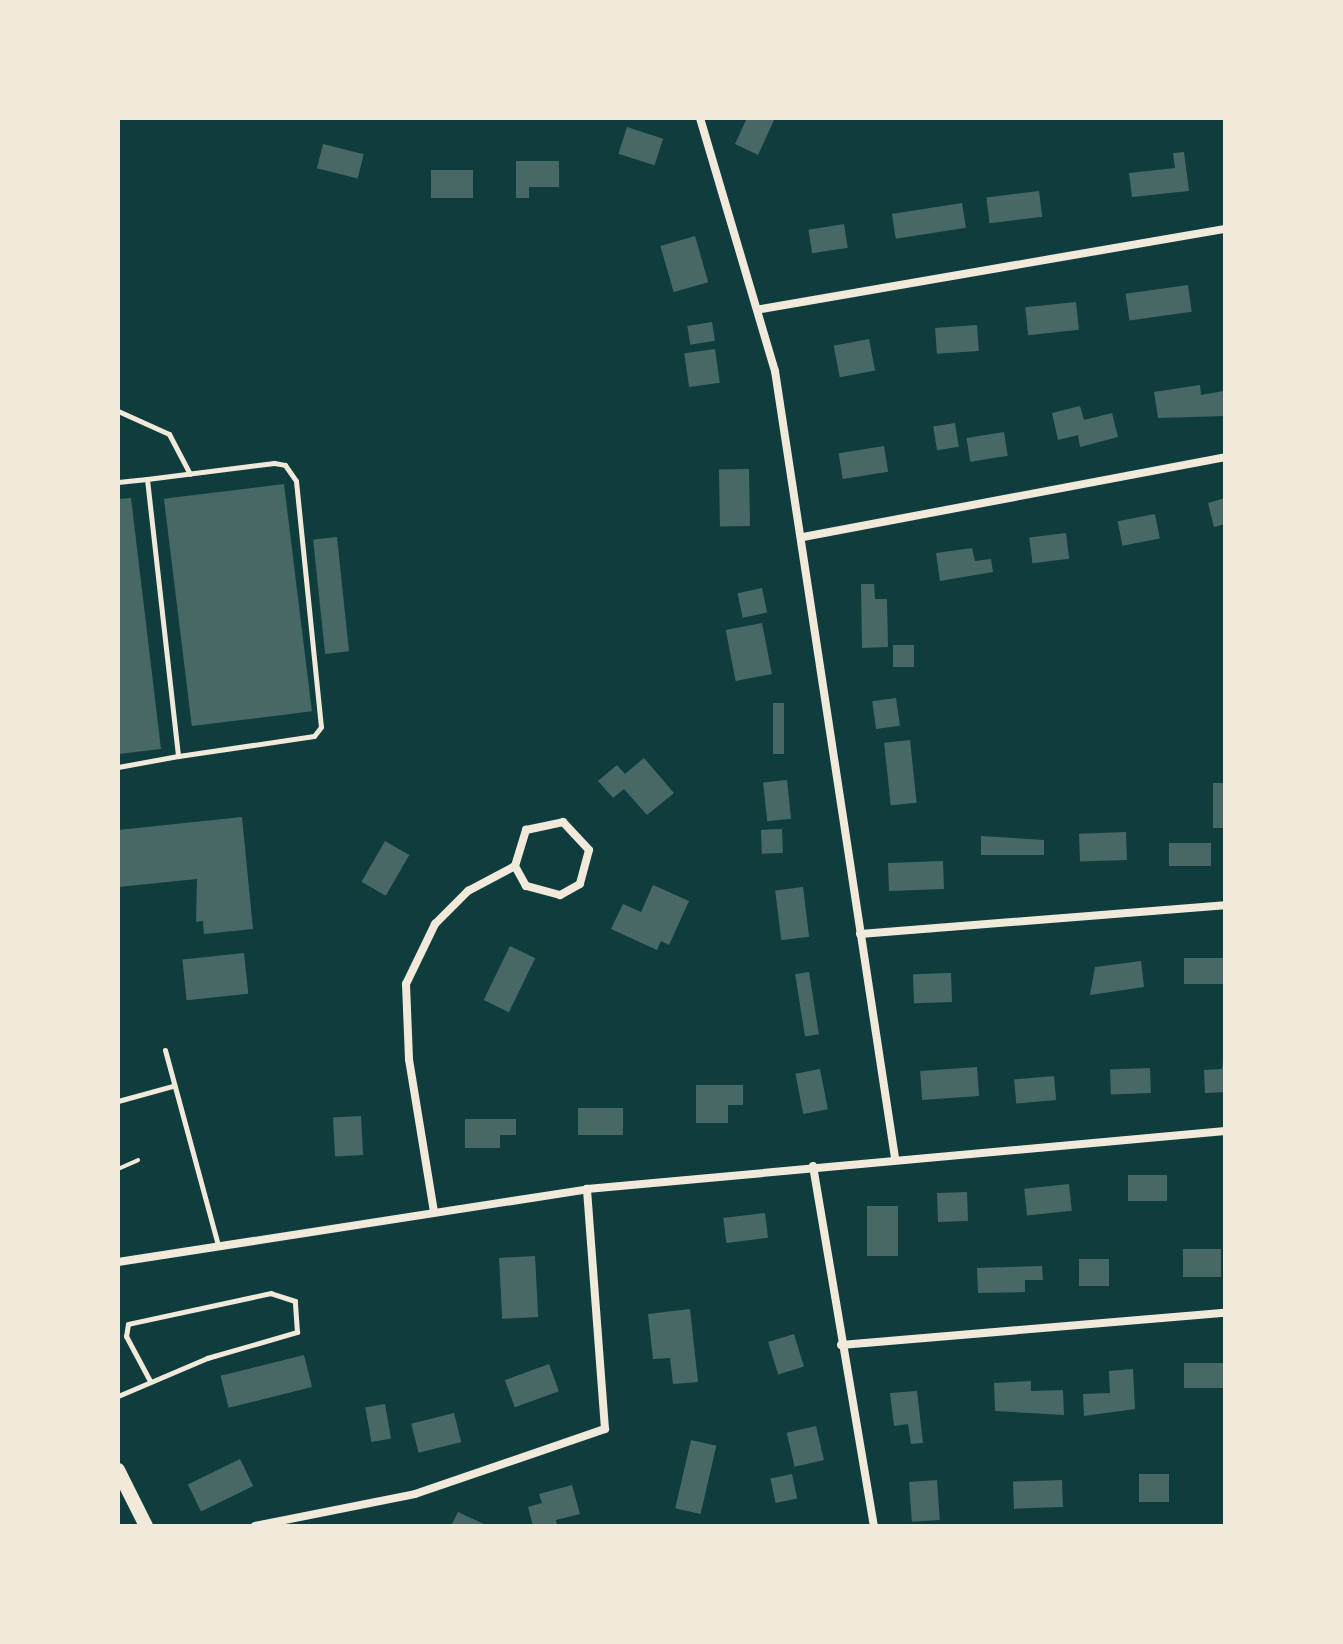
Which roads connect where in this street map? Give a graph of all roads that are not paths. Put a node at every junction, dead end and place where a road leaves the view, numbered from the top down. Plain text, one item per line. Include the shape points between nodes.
1 (700, 118) edge
2 (1225, 229) edge
3 (761, 309) junction
4 (118, 411) edge
5 (1225, 457) edge
6 (190, 474) junction
7 (147, 479) junction
8 (118, 482) edge
9 (803, 537) junction
10 (178, 756) junction
11 (118, 767) edge
12 (515, 866) junction
13 (1225, 905) edge
14 (860, 934) junction
15 (165, 1050) dead end
16 (173, 1086) junction
17 (118, 1101) edge
18 (1225, 1131) edge
19 (895, 1158) junction
20 (813, 1166) junction
21 (587, 1189) junction
22 (434, 1212) junction
23 (218, 1245) junction
24 (118, 1262) edge
25 (1225, 1313) edge
26 (841, 1345) junction
27 (150, 1381) junction
28 (118, 1396) edge
29 (118, 1470) edge
30 (146, 1526) edge
31 (255, 1526) edge
32 (874, 1526) edge

1 - 3 street
2 - 3 street
3 - 9 street
4 - 6 lane via 169,434
5 - 9 street
6 - 7 lane
6 - 10 lane via 274,463 292,471 321,714 314,736
7 - 8 lane
7 - 10 lane
9 - 14 street
10 - 11 lane
12 - 12 street via 536,893 560,895 580,884 589,850 575,828 550,820 526,830
12 - 22 street via 451,907 419,948 406,984 409,1059
13 - 14 street
14 - 19 street
15 - 16 lane
16 - 17 lane
16 - 23 lane
18 - 19 street
19 - 20 street
20 - 21 street
20 - 26 street
21 - 22 street
21 - 31 street via 605,1429 415,1494
22 - 23 street
23 - 24 street
25 - 26 street
26 - 32 street
27 - 27 lane via 297,1332 295,1301 271,1293 128,1324 126,1336
27 - 28 lane
29 - 30 main road

